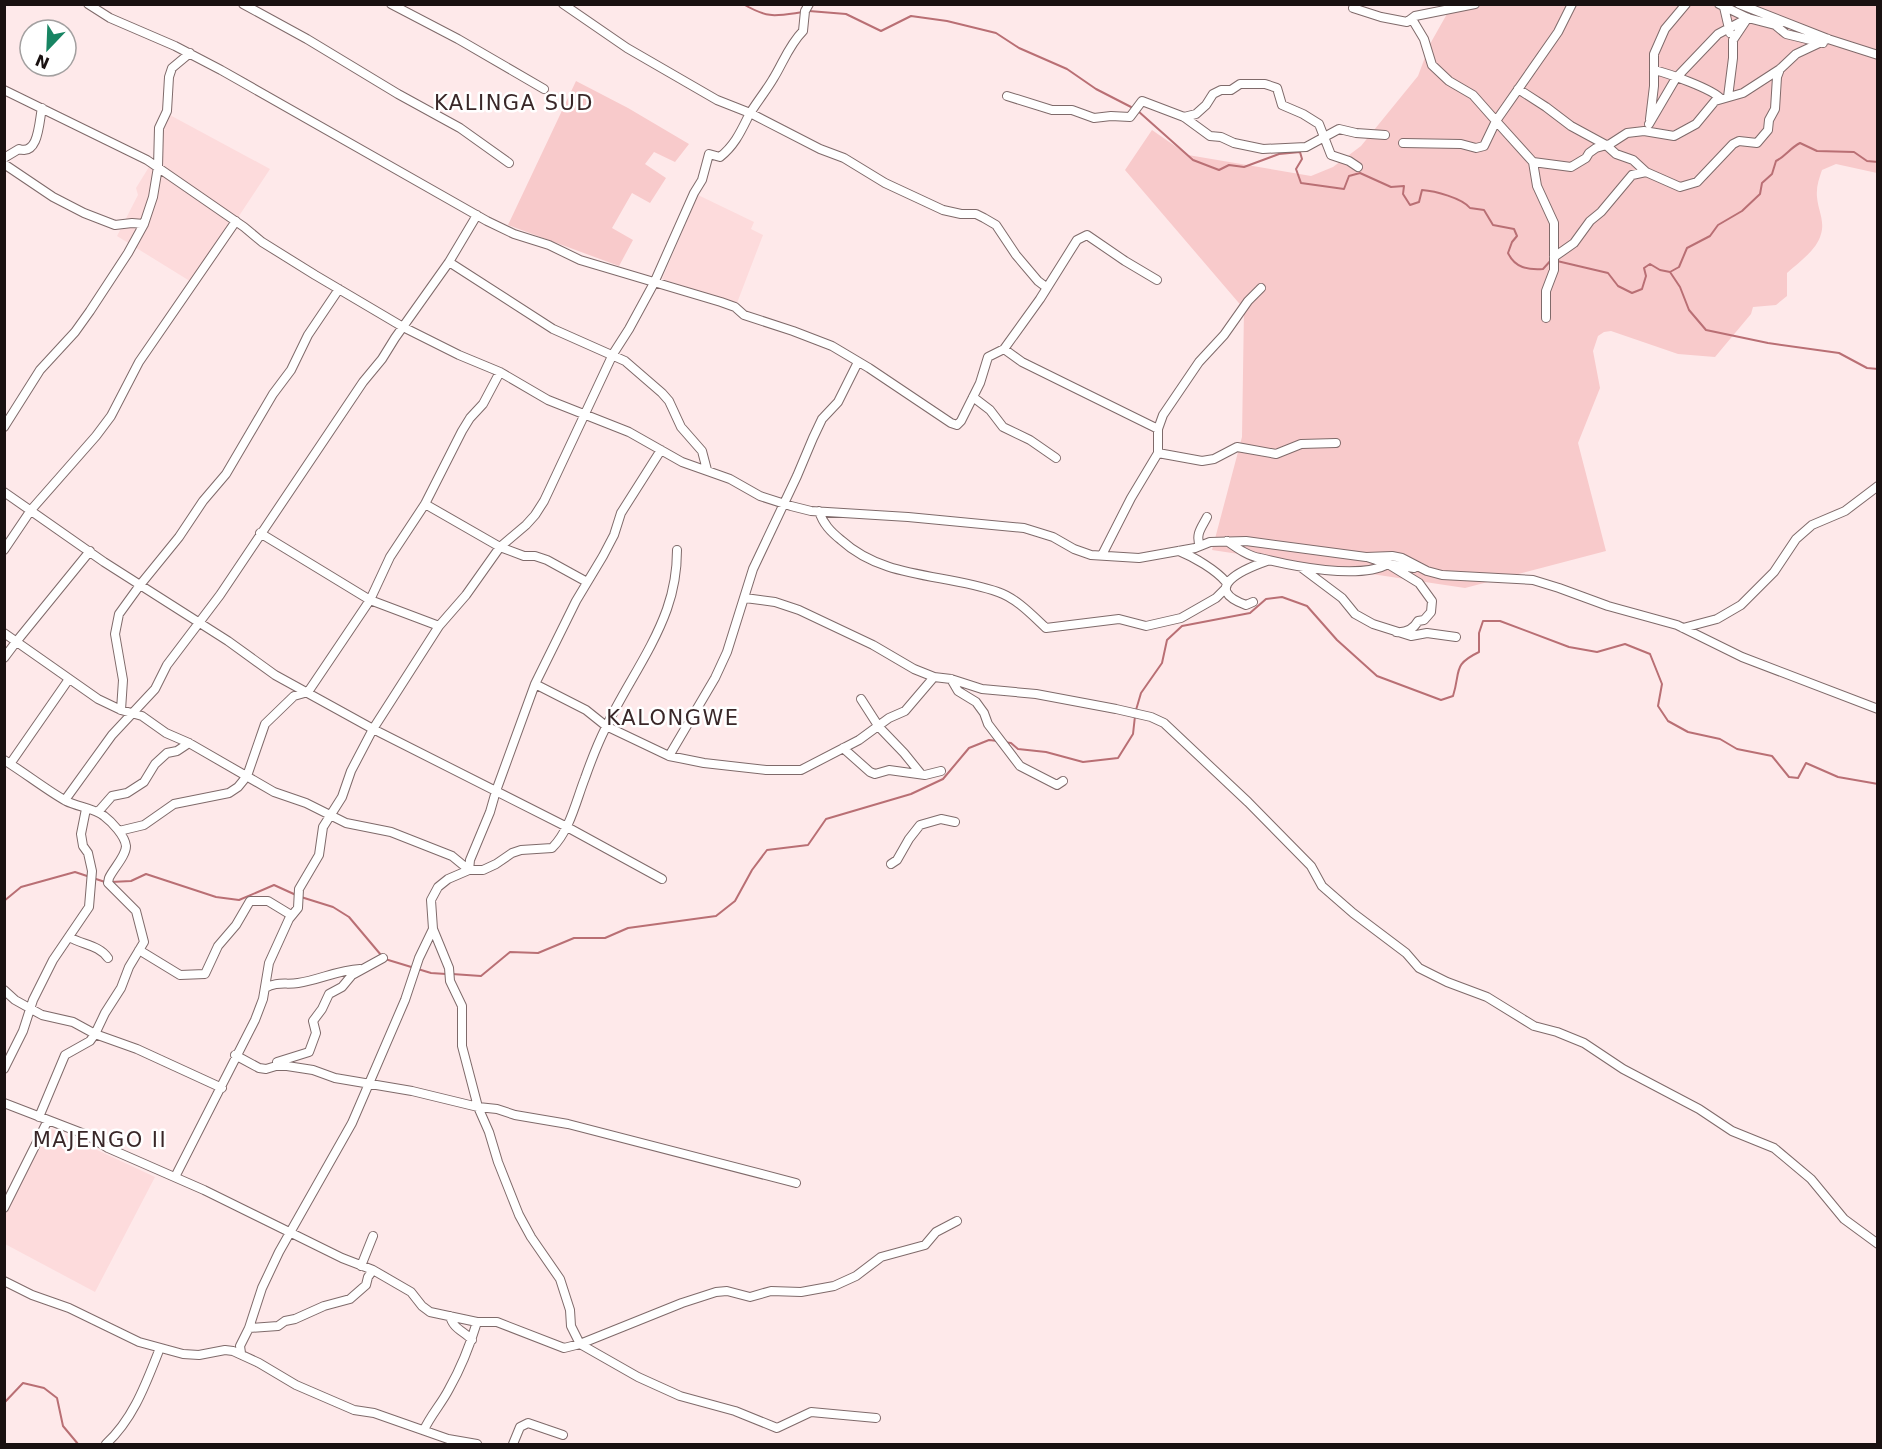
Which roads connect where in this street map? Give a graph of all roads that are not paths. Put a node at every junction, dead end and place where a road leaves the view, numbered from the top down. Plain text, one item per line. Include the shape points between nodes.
1 (88, 4) edge
2 (243, 4) edge
3 (391, 4) edge
4 (563, 4) edge
5 (809, 4) edge
6 (1476, 4) edge
7 (1572, 4) edge
8 (1686, 4) edge
9 (1739, 4) edge
10 (1722, 6) edge
11 (1353, 8) dead end
12 (1748, 18) junction
13 (1412, 19) junction
14 (1728, 28) junction
15 (1733, 39) junction
16 (1826, 41) junction
17 (190, 53) junction
18 (1878, 55) edge
19 (1780, 69) junction
20 (1654, 70) junction
21 (1676, 78) junction
22 (544, 89) dead end
23 (1518, 89) junction
24 (4, 90) edge
25 (1007, 96) dead end
26 (1725, 98) junction
27 (42, 108) junction
28 (750, 114) junction
29 (1184, 117) junction
30 (1496, 121) junction
31 (1648, 127) junction
32 (1385, 135) dead end
33 (1325, 137) junction
34 (1403, 143) dead end
35 (1606, 145) junction
36 (4, 158) edge
37 (1533, 162) junction
38 (509, 163) dead end
39 (4, 164) edge
40 (158, 167) junction
41 (1358, 167) dead end
42 (1646, 172) junction
43 (477, 215) junction
44 (236, 221) junction
45 (144, 224) junction
46 (1554, 257) junction
47 (449, 262) junction
48 (1157, 280) dead end
49 (654, 283) junction
50 (1046, 287) junction
51 (1262, 288) dead end
52 (339, 289) junction
53 (1546, 318) dead end
54 (403, 327) junction
55 (1004, 349) junction
56 (613, 354) junction
57 (858, 362) junction
58 (500, 372) junction
59 (972, 397) junction
60 (583, 415) junction
61 (4, 427) edge
62 (1158, 429) junction
63 (1336, 443) dead end
64 (661, 450) junction
65 (1158, 453) junction
66 (1056, 458) dead end
67 (707, 470) junction
68 (1878, 486) edge
69 (4, 492) edge
70 (425, 504) junction
71 (784, 504) junction
72 (31, 510) junction
73 (819, 511) junction
74 (1207, 517) dead end
75 (260, 533) junction
76 (1227, 541) junction
77 (1200, 546) junction
78 (500, 547) junction
79 (4, 550) edge
80 (676, 550) dead end
81 (90, 551) junction
82 (1179, 551) junction
83 (1102, 555) junction
84 (1366, 557) junction
85 (1271, 559) junction
86 (1388, 564) junction
87 (1298, 566) junction
88 (1427, 571) junction
89 (587, 582) junction
90 (140, 585) junction
91 (1226, 585) junction
92 (745, 598) junction
93 (370, 600) junction
94 (1252, 603) dead end
95 (199, 622) junction
96 (439, 626) junction
97 (1683, 628) junction
98 (1396, 632) junction
99 (4, 633) edge
100 (1456, 637) dead end
101 (16, 642) junction
102 (4, 658) edge
103 (934, 677) junction
104 (69, 679) junction
105 (951, 679) junction
106 (535, 684) junction
107 (308, 692) junction
108 (861, 699) dead end
109 (1878, 709) edge
110 (122, 710) junction
111 (132, 713) junction
112 (606, 726) junction
113 (879, 727) junction
114 (373, 729) junction
115 (189, 743) junction
116 (843, 748) junction
117 (669, 756) junction
118 (7, 762) edge
119 (941, 771) dead end
120 (921, 774) junction
121 (247, 776) junction
122 (1063, 781) dead end
123 (496, 791) junction
124 (65, 800) junction
125 (86, 809) junction
126 (98, 812) junction
127 (332, 816) junction
128 (955, 822) dead end
129 (567, 827) junction
130 (119, 831) junction
131 (891, 864) dead end
132 (469, 870) junction
133 (662, 879) dead end
134 (291, 915) junction
135 (433, 929) junction
136 (69, 937) junction
137 (139, 950) junction
138 (108, 958) dead end
139 (384, 958) dead end
140 (365, 969) junction
141 (265, 988) junction
142 (4, 990) edge
143 (30, 1009) junction
144 (95, 1034) junction
145 (235, 1055) junction
146 (259, 1068) junction
147 (4, 1069) edge
148 (368, 1085) junction
149 (222, 1088) junction
150 (4, 1103) edge
151 (478, 1107) junction
152 (44, 1119) junction
153 (175, 1177) junction
154 (796, 1183) dead end
155 (6, 1203) edge
156 (957, 1221) dead end
157 (291, 1232) junction
158 (373, 1236) dead end
159 (1878, 1244) edge
160 (361, 1266) junction
161 (373, 1270) junction
162 (4, 1281) edge
163 (450, 1316) junction
164 (477, 1322) junction
165 (249, 1328) junction
166 (472, 1340) junction
167 (580, 1344) junction
168 (160, 1348) junction
169 (241, 1353) junction
170 (876, 1418) dead end
171 (424, 1430) junction
172 (563, 1435) dead end
173 (106, 1444) edge
174 (477, 1444) edge
175 (513, 1444) edge

1 - 17 street via 110,18
2 - 38 street via 460,128
3 - 22 street
4 - 28 street via 669,74
5 - 28 street via 803,31
6 - 13 street
7 - 23 street via 1565,21
8 - 20 street via 1665,29 1654,54
9 - 16 street
10 - 12 street
10 - 14 street
11 - 13 street via 1407,22
12 - 14 street
12 - 15 street
12 - 16 street via 1775,25 1786,34
13 - 30 street via 1424,39 1432,65 1473,95
14 - 15 street
14 - 21 street
15 - 26 street
16 - 18 street
16 - 19 street via 1796,54
17 - 40 street via 172,68 168,77 166,111 159,128
17 - 43 street
19 - 26 street via 1743,93
19 - 42 street via 1775,109 1768,130 1757,143 1733,144 1697,182 1689,185 1680,187
20 - 21 street
20 - 31 street
21 - 26 street
21 - 31 street
23 - 30 street
23 - 35 street
24 - 27 street
25 - 29 street via 1094,118 1130,117 1142,101
26 - 31 street via 1715,101 1696,124 1674,136
27 - 36 street via 35,143 30,149 19,149
27 - 40 street
28 - 49 street via 730,149 720,157 709,154 702,180
28 - 50 street via 936,207 976,214 996,225 1016,255
29 - 33 street via 1210,136 1263,149 1306,147
29 - 33 street via 1196,114 1221,90 1231,90 1240,84 1265,84 1277,88 1282,105 1319,124
30 - 34 street via 1484,146 1476,148
30 - 37 street
31 - 35 street
32 - 33 street via 1339,129
33 - 41 street via 1331,155
35 - 37 street via 1571,167
35 - 42 street
37 - 46 street via 1537,186 1554,223
39 - 45 street via 52,197 84,213 115,225
40 - 44 street
40 - 45 street
42 - 46 street via 1632,175 1574,243
43 - 47 street
43 - 49 street via 580,260
44 - 52 street via 262,242
44 - 72 street via 139,362 111,416
45 - 61 street via 90,311 40,370
46 - 53 street via 1554,270 1545,291
47 - 54 street
47 - 56 street via 553,329
48 - 50 street via 1088,235 1077,240
49 - 56 street
49 - 57 street via 735,307 744,315 832,346
50 - 55 street
51 - 62 street via 1200,362 1163,415
52 - 54 street
52 - 90 street via 226,474
54 - 58 street
54 - 75 street
55 - 59 street via 988,357
55 - 62 street
56 - 60 street
56 - 67 street via 632,366 669,401 681,427 702,451
57 - 59 street via 957,425
57 - 71 street via 838,402 820,424
58 - 60 street
58 - 70 street via 483,404 462,431
59 - 66 street via 1004,427
60 - 64 street via 629,432
60 - 78 street via 535,515
62 - 65 street
63 - 65 street via 1301,444 1276,454 1237,447 1202,461
64 - 67 street
64 - 89 street via 621,513 614,535
65 - 83 street
67 - 71 street
68 - 97 street via 1845,511 1812,525 1741,605 1717,619
69 - 72 street
70 - 78 street
70 - 93 street via 390,557
71 - 73 street
71 - 92 street via 753,569
72 - 79 street
72 - 81 street
73 - 83 street via 1024,528 1053,537 1083,554
73 - 91 street via 830,530 862,557 899,571 999,592 1046,628 1119,619 1146,626 1181,618 1216,598
74 - 77 street via 1198,534
75 - 93 street
75 - 95 street
76 - 77 street
76 - 84 street
76 - 85 street via 1251,555
77 - 82 street
78 - 89 street via 547,560
78 - 96 street
80 - 112 street via 668,608
81 - 90 street
81 - 101 street
82 - 83 street via 1139,558
82 - 91 street via 1219,574
84 - 86 street
84 - 88 street via 1402,558
85 - 87 street
85 - 91 street via 1244,569
86 - 87 street via 1371,570 1340,572
86 - 88 street
86 - 98 street via 1419,583 1432,601 1431,612 1424,620 1405,633
87 - 98 street via 1342,598 1355,614
88 - 97 street via 1533,580
89 - 106 street
90 - 95 street
90 - 110 street via 119,614 115,634 123,680
91 - 94 street via 1229,594 1240,603
92 - 103 street via 799,610
92 - 117 street via 715,678
93 - 96 street
93 - 107 street
95 - 107 street via 275,675
95 - 111 street via 167,665 155,689
96 - 114 street
97 - 109 street via 1742,657
98 - 100 street
99 - 101 street
101 - 102 street
101 - 104 street
103 - 105 street
103 - 113 street via 905,711
104 - 110 street
104 - 118 street
105 - 122 street via 958,691 976,702 1020,766 1057,784
105 - 159 street via 982,689 1036,694 1136,713 1164,723 1311,866 1322,886 1410,956 1419,968 1487,998 1533,1026 1584,1043 1732,1131 1774,1148 1811,1179 1844,1219
106 - 112 street via 586,710
106 - 123 street
107 - 114 street
107 - 121 street via 294,696 265,724
108 - 113 street
110 - 111 street
111 - 115 street
111 - 124 street
112 - 117 street
112 - 129 street
113 - 116 street
113 - 120 street
114 - 123 street
114 - 127 street
115 - 121 street
115 - 126 street via 167,753 144,782 127,793 112,796
116 - 117 street via 801,770 766,770
116 - 120 street via 870,772
118 - 124 street
119 - 120 street
121 - 127 street
121 - 130 street via 229,793 174,804 144,825
123 - 129 street
123 - 132 street
124 - 125 street
125 - 126 street
125 - 136 street via 81,834 92,871 89,907
126 - 130 street
127 - 132 street via 346,823 391,832 452,856
127 - 134 street via 323,827 319,857 298,892 298,908
128 - 131 street via 941,819 920,825
129 - 132 street via 552,848 521,850 483,870
129 - 133 street
130 - 137 street via 126,843 125,851 108,883 136,911 144,942
132 - 135 street via 438,887 431,900
134 - 137 street via 268,901 250,901 218,946 205,974 180,975
134 - 141 street via 269,963
135 - 148 street
135 - 151 street via 462,1005 462,1046
136 - 138 street via 98,947
136 - 143 street via 53,960
137 - 144 street
139 - 140 street
140 - 141 street via 334,972 298,983 273,983
140 - 146 street via 329,994 313,1021 316,1034 309,1052
141 - 145 street via 255,1020
142 - 143 street
143 - 144 street via 59,1021 73,1022
143 - 147 street
144 - 149 street
144 - 152 street via 65,1055
145 - 146 street
145 - 149 street
146 - 148 street via 287,1066
148 - 151 street
148 - 157 street via 352,1123
149 - 153 street
150 - 152 street
151 - 154 street via 622,1137
151 - 167 street via 519,1215 560,1279 571,1326
152 - 153 street
152 - 155 street
153 - 157 street
156 - 167 street via 936,1232 921,1247 881,1257 856,1276 834,1286 801,1292 771,1291 750,1297 716,1292
157 - 160 street
157 - 165 street via 262,1288
158 - 160 street
160 - 161 street
161 - 163 street via 411,1292 430,1312
161 - 165 street via 366,1285 350,1299 278,1326
162 - 168 street
163 - 164 street
163 - 166 street via 456,1329
164 - 166 street
164 - 167 street via 497,1322 564,1348
165 - 169 street
166 - 171 street via 450,1388
167 - 170 street via 680,1396 777,1428 811,1412
168 - 169 street via 183,1354 225,1350
168 - 173 street via 134,1409 118,1434
169 - 171 street via 296,1385 341,1405
171 - 174 street
172 - 175 street via 528,1423 520,1427

